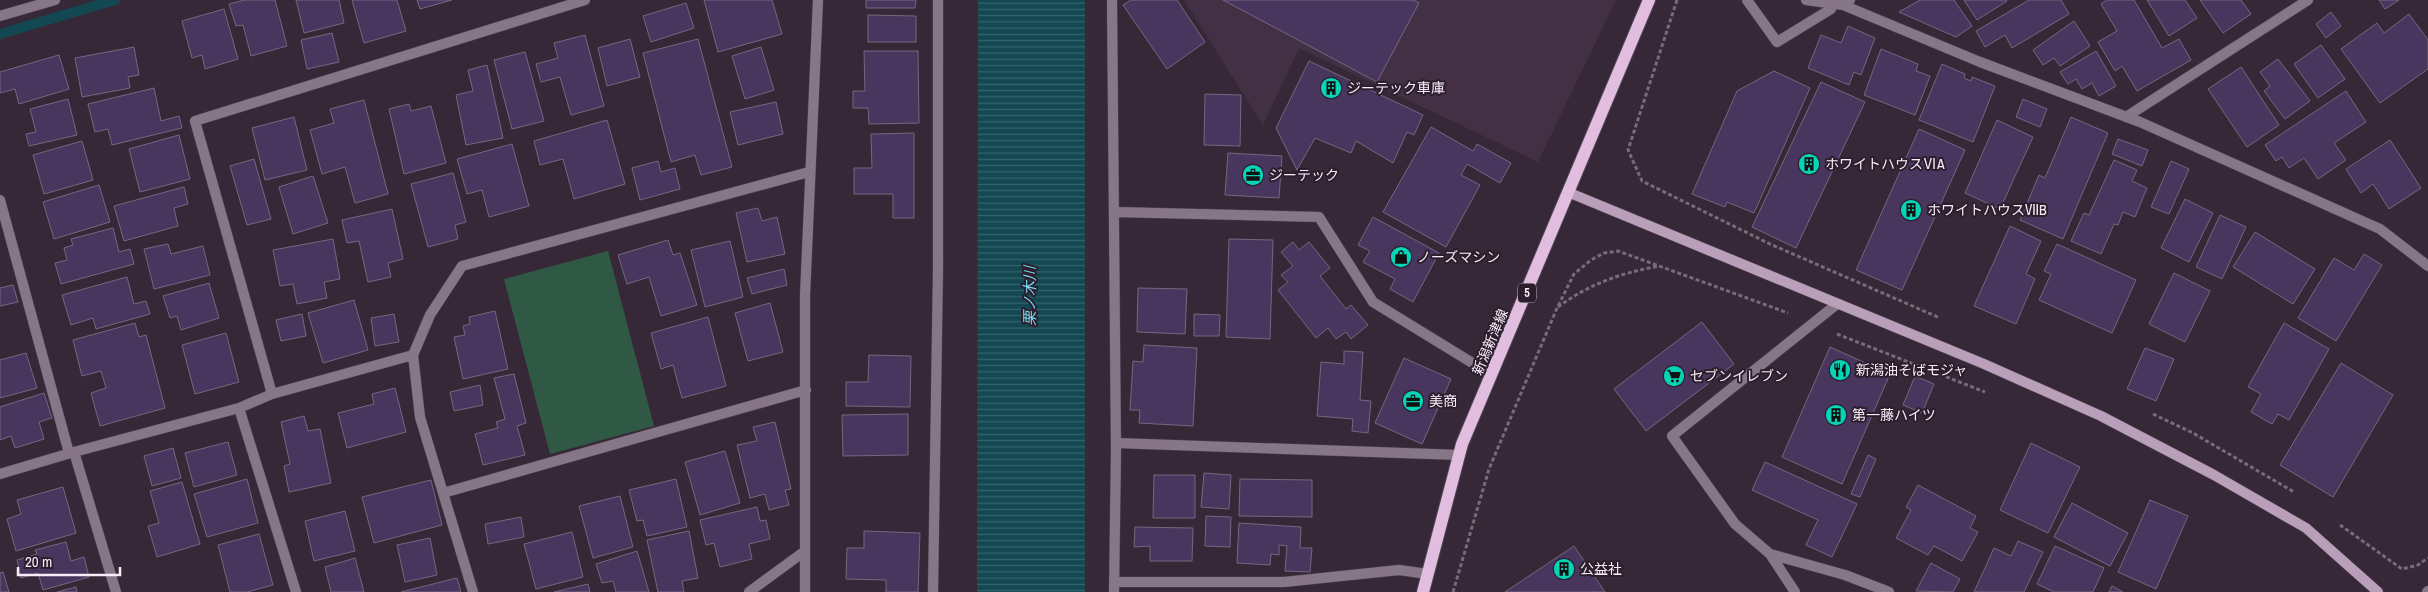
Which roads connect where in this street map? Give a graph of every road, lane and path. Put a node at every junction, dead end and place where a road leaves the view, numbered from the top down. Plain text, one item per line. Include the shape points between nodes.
1 (55, 0) edge
2 (585, 0) edge
3 (818, 0) edge
4 (938, 0) edge
5 (1112, 0) edge
6 (1649, 0) edge
7 (1677, 0) edge
8 (1747, 0) edge
9 (1806, 0) edge
10 (2308, 0) edge
11 (1847, 2) edge
12 (1831, 9) dead end
13 (0, 16) edge
14 (2126, 117) junction
15 (1628, 150) dead end
16 (809, 172) junction
17 (1570, 193) junction
18 (0, 200) edge
19 (1115, 212) junction
20 (2427, 265) edge
21 (1660, 266) junction
22 (1837, 304) junction
23 (1556, 308) junction
24 (1788, 313) dead end
25 (1830, 331) dead end
26 (412, 355) junction
27 (1492, 375) junction
28 (806, 390) junction
29 (272, 394) junction
30 (1991, 395) dead end
31 (240, 408) junction
32 (1116, 443) junction
33 (71, 452) junction
34 (1460, 455) junction
35 (0, 474) edge
36 (443, 493) junction
37 (805, 551) junction
38 (1770, 554) junction
39 (1428, 574) junction
40 (1114, 587) edge
41 (116, 592) edge
42 (296, 592) edge
43 (473, 592) edge
44 (749, 592) edge
45 (805, 592) edge
46 (933, 592) edge
47 (1423, 592) edge
48 (1454, 592) edge
49 (1795, 592) edge
50 (1889, 592) edge
51 (2378, 592) edge

1 - 13 street
2 - 29 street via 194,121
3 - 16 street
4 - 46 street
5 - 19 street
6 - 17 main road, 新潟新津線 / 5
7 - 15 path
8 - 12 street via 1777,42
9 - 11 street
10 - 14 street
11 - 14 street via 1980,62
14 - 20 street via 2380,229
16 - 26 street via 462,266 430,315
16 - 28 street
17 - 22 street
17 - 27 main road, 新潟新津線 / 5
18 - 33 street
19 - 27 street via 1319,217 1373,302
19 - 32 street
21 - 23 path via 1596,283
21 - 23 path via 1618,251 1604,253 1574,274
21 - 24 path
22 - 38 street via 1672,436 1735,524
22 - 51 street via 2101,416 2214,475 2306,528
23 - 48 path via 1489,469
25 - 30 path
26 - 29 street
26 - 36 street via 420,417
27 - 34 main road, 新潟新津線 / 5
28 - 36 street
28 - 37 street
29 - 31 street
31 - 33 street
31 - 42 street
32 - 34 street
32 - 40 street
33 - 35 street
33 - 41 street
34 - 39 main road, 新潟新津線 / 5
36 - 43 street
37 - 44 street
37 - 45 street
38 - 49 street
38 - 50 street via 1845,575
39 - 40 street via 1399,570 1284,582
39 - 47 main road, 新潟新津線 / 5

